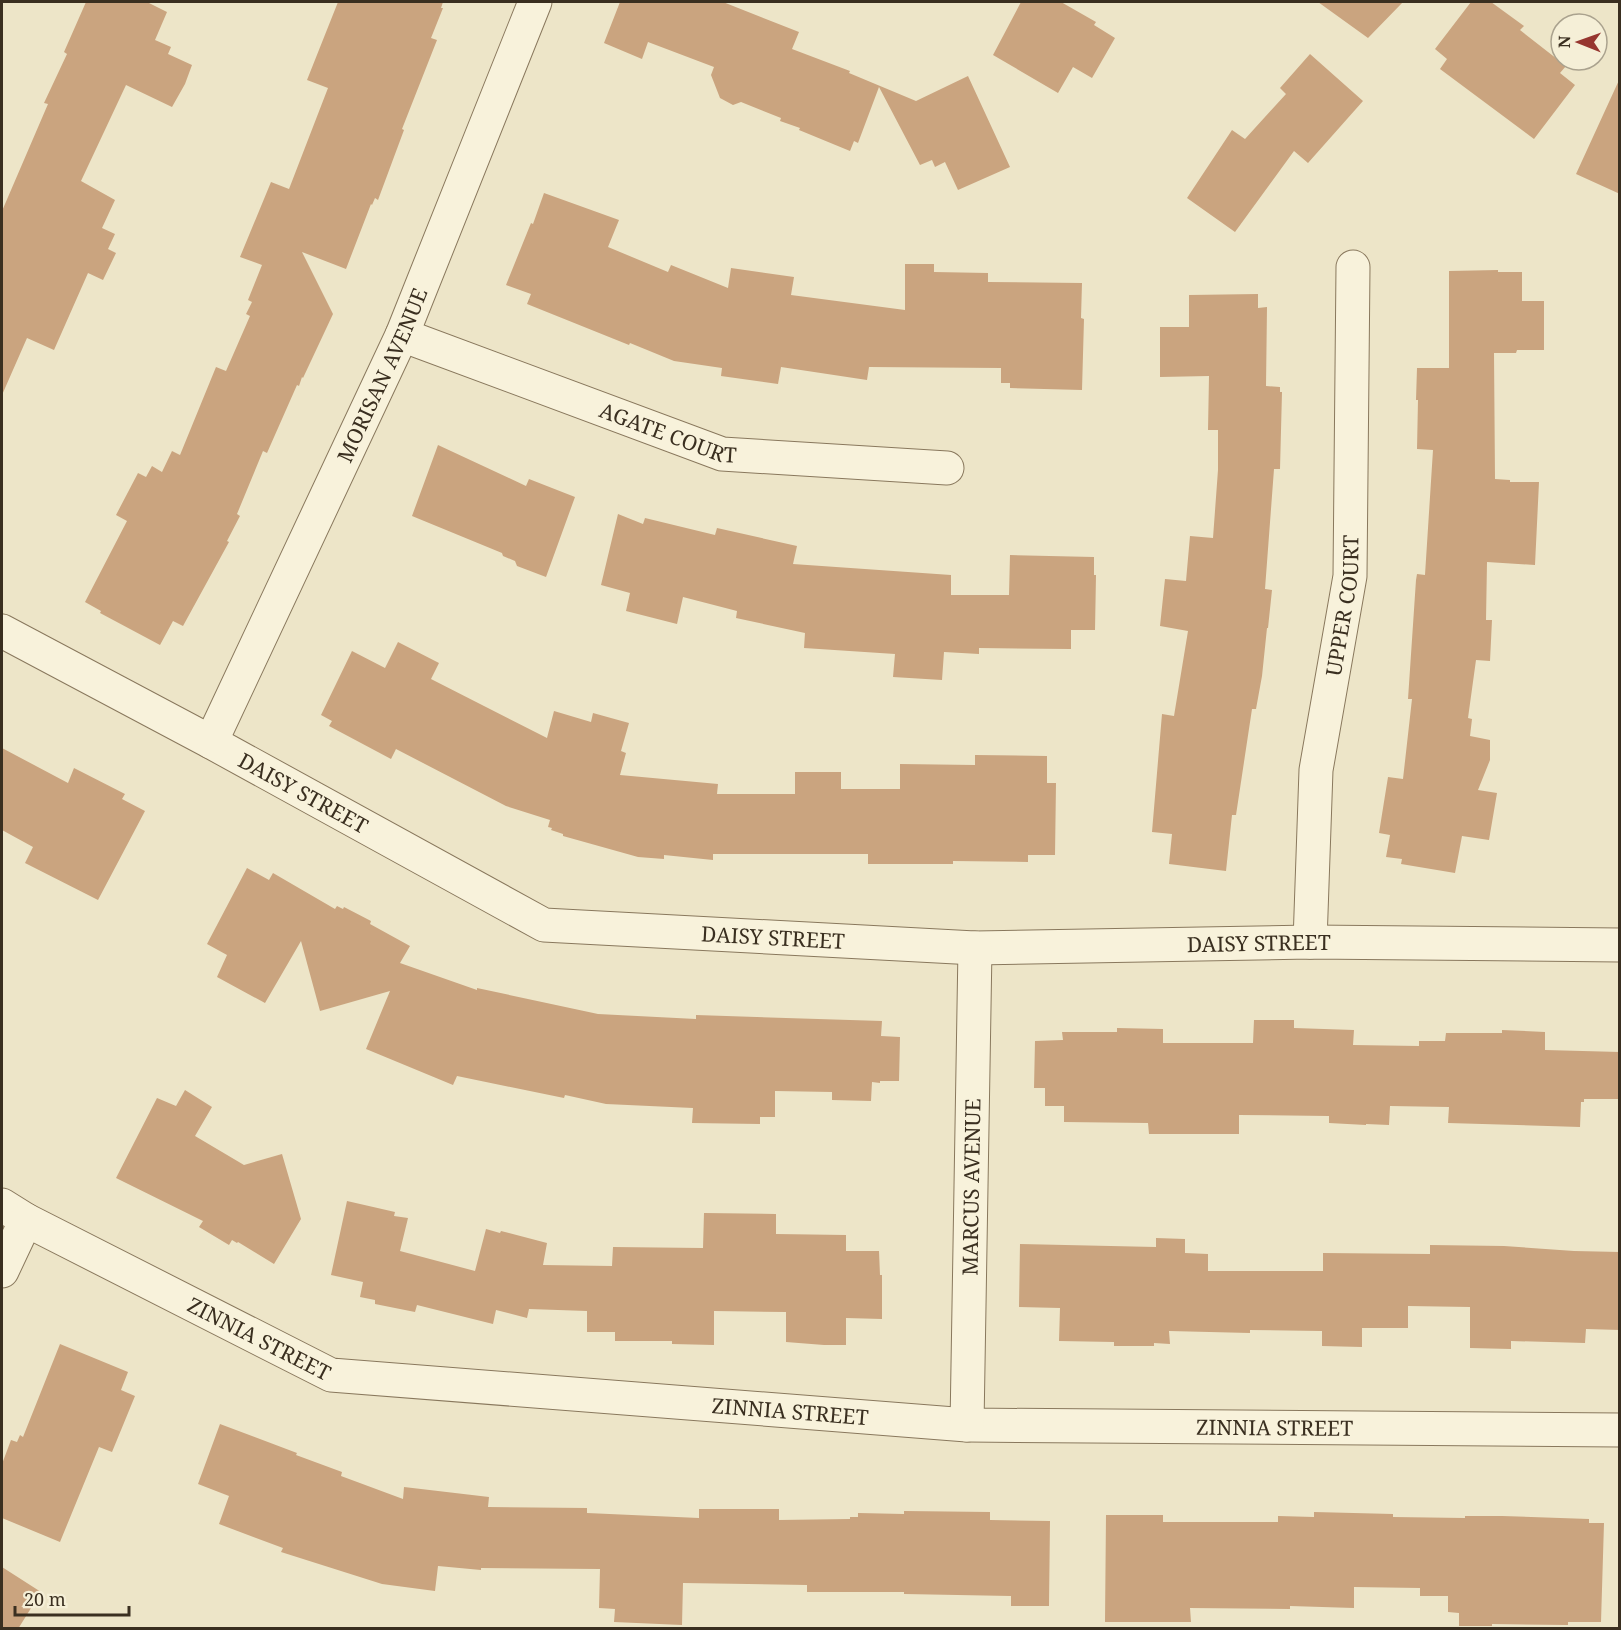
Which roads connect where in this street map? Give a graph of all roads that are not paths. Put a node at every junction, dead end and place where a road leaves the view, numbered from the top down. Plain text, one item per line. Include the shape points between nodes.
1 (535, 2) edge
2 (1353, 267) dead end
3 (402, 335) junction
4 (946, 468) dead end
5 (2, 631) edge
6 (211, 742) junction
7 (1310, 942) junction
8 (1620, 945) edge
9 (975, 948) junction
10 (14, 1212) edge
11 (2, 1271) edge
12 (967, 1425) junction
13 (1620, 1430) edge

1 - 3 street, MORISAN AVENUE
2 - 7 street, UPPER COURT via 1350,576 1316,770
3 - 4 street, AGATE COURT via 722,454
3 - 6 street, MORISAN AVENUE
5 - 6 street, DAISY STREET
6 - 9 street, DAISY STREET via 544,925
7 - 8 street, DAISY STREET
7 - 9 street, DAISY STREET
9 - 12 street, MARCUS AVENUE
10 - 11 street
10 - 12 street, ZINNIA STREET via 331,1375
12 - 13 street, ZINNIA STREET

